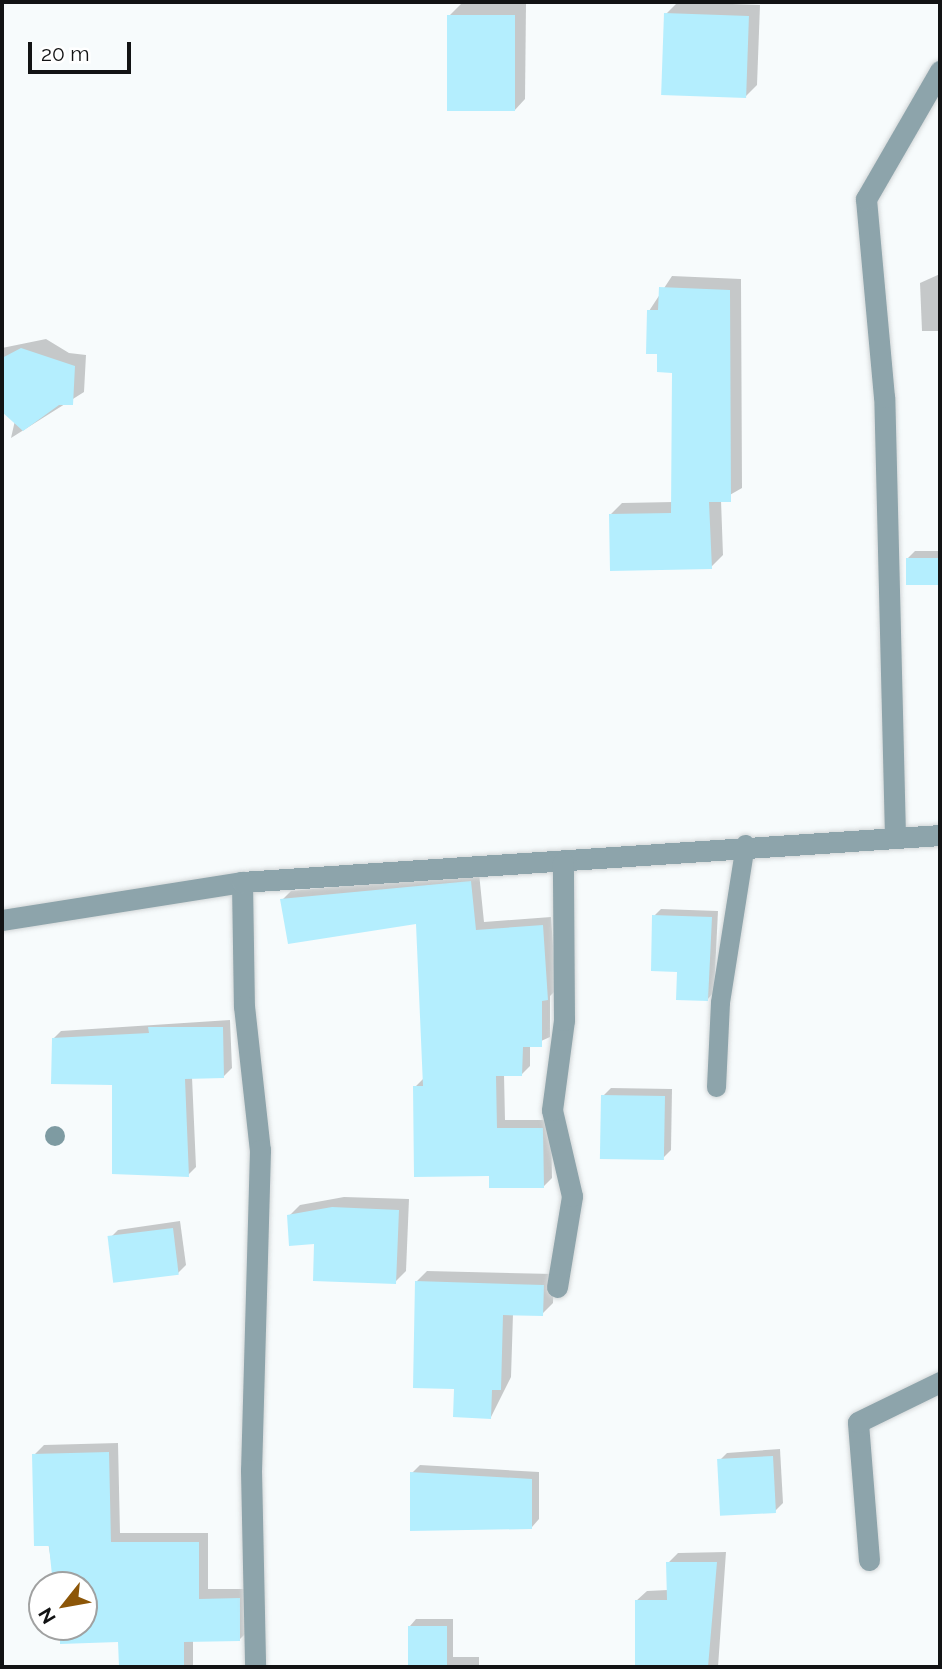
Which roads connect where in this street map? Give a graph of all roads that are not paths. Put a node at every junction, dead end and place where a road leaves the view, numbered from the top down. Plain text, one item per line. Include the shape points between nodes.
1 (940, 71) edge
2 (940, 835) edge
3 (895, 836) junction
4 (745, 844) junction
5 (563, 862) junction
6 (242, 882) junction
7 (2, 920) edge
8 (716, 1087) dead end
9 (557, 1287) dead end
10 (940, 1382) edge
11 (869, 1560) dead end
12 (256, 1667) edge

1 - 3 street via 866,199 884,397
2 - 3 street
3 - 4 street
4 - 5 street
4 - 8 lane via 720,1002
5 - 6 street
5 - 9 street via 564,1020 552,1110 572,1196
6 - 7 street
6 - 12 street via 243,1006 260,1150 250,1498
10 - 11 street via 858,1422

